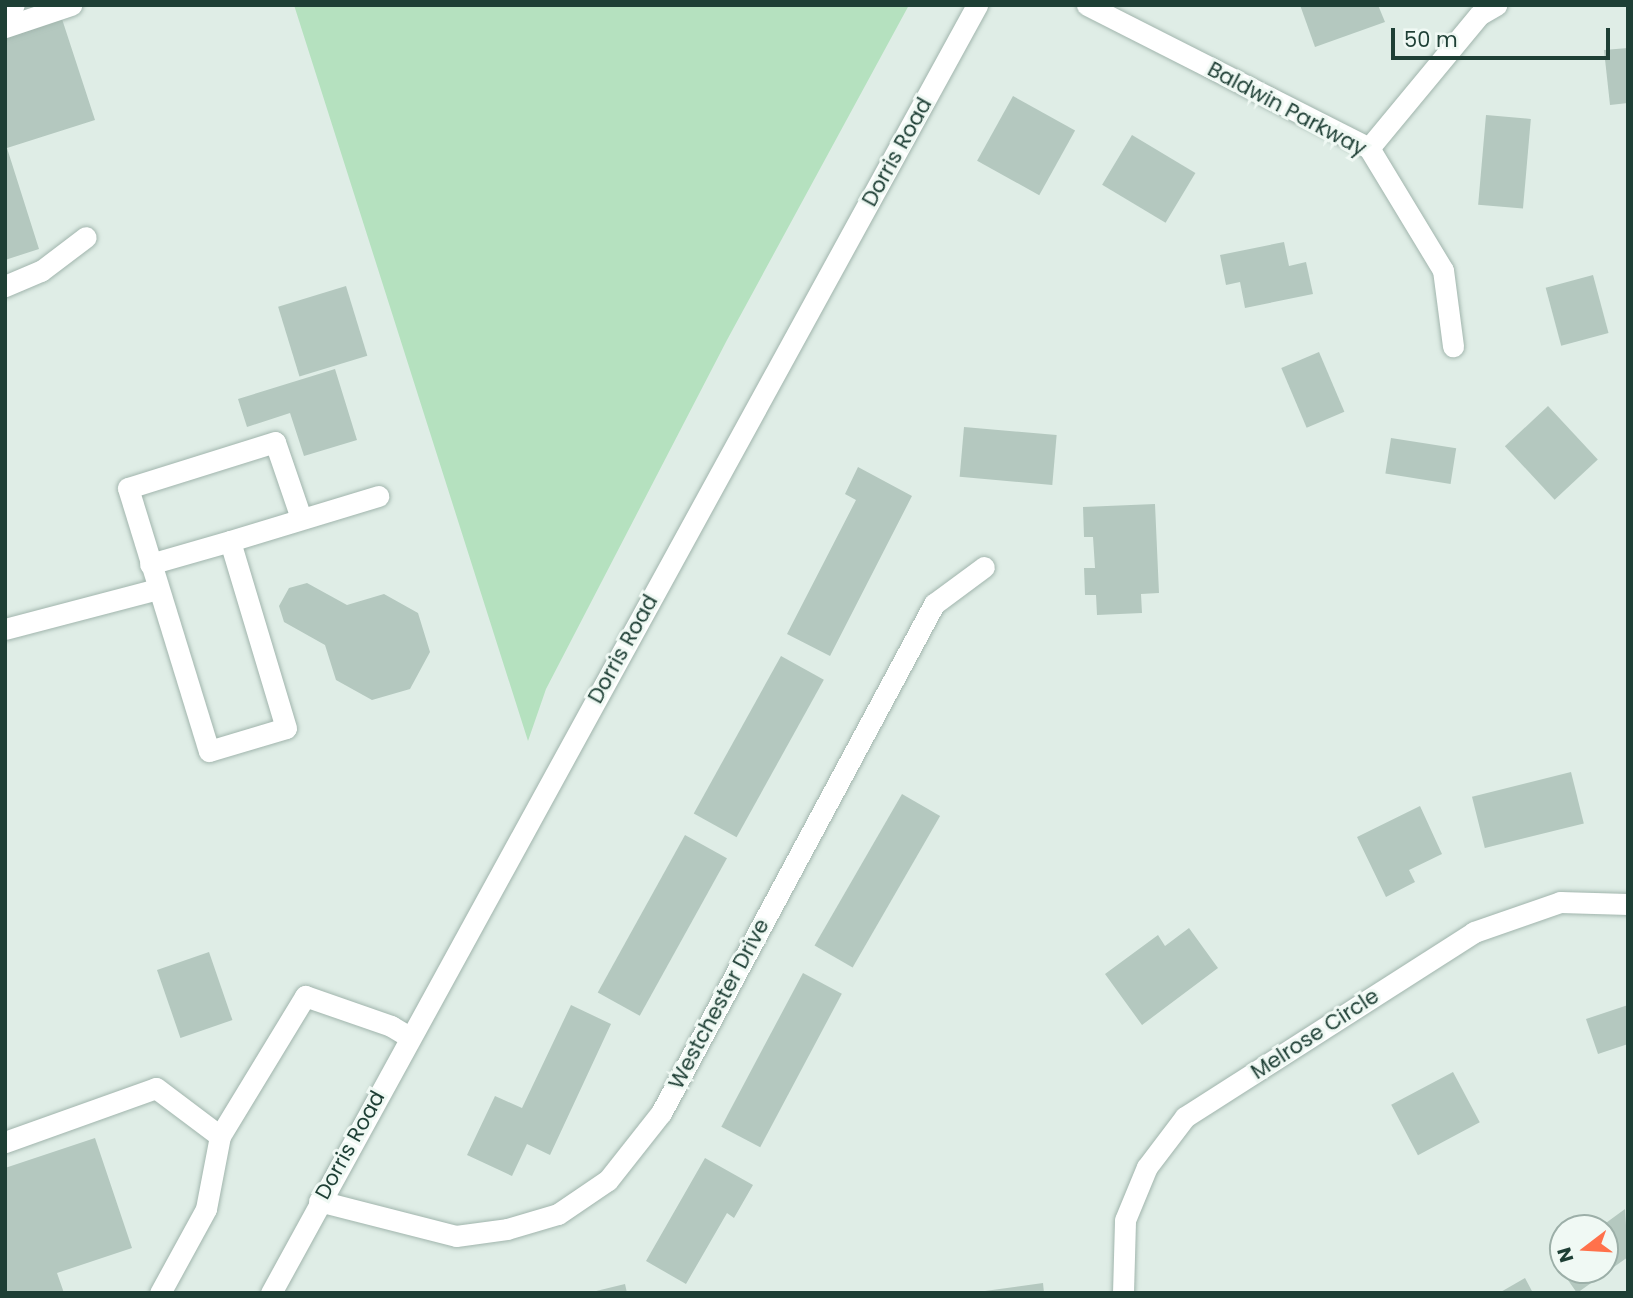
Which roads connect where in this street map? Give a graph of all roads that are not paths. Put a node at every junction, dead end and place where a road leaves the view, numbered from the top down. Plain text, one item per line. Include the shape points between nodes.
1 (14, 5) edge
2 (71, 5) edge
3 (977, 5) edge
4 (1087, 5) edge
5 (1496, 5) edge
6 (5, 8) edge
7 (5, 26) edge
8 (1369, 148) junction
9 (86, 237) dead end
10 (5, 286) edge
11 (1453, 346) dead end
12 (378, 496) dead end
13 (301, 519) junction
14 (230, 541) junction
15 (150, 564) junction
16 (984, 567) dead end
17 (158, 589) junction
18 (5, 629) edge
19 (1628, 904) edge
20 (409, 1037) junction
21 (220, 1136) junction
22 (5, 1142) edge
23 (319, 1201) junction
24 (160, 1293) edge
25 (271, 1293) edge
26 (1123, 1293) edge

1 - 6 street
2 - 7 street
3 - 20 street, Dorris Road
4 - 8 street, Baldwin Parkway
5 - 8 street via 1479,15
8 - 11 street, Baldwin Parkway via 1443,270
9 - 10 street via 41,271
12 - 13 street
13 - 14 street
13 - 15 street via 275,442 128,488
14 - 15 street
14 - 17 street via 286,728 209,751
15 - 17 street
16 - 23 street, Westchester Drive via 934,604 661,1113 607,1180 558,1214 507,1229 457,1236
17 - 18 street
19 - 26 street, Melrose Circle via 1559,902 1474,932 1185,1117 1147,1167 1125,1220
20 - 21 street via 391,1026 305,996
20 - 23 street, Dorris Road
21 - 22 street via 156,1088
21 - 24 street via 206,1209
23 - 25 street, Dorris Road

